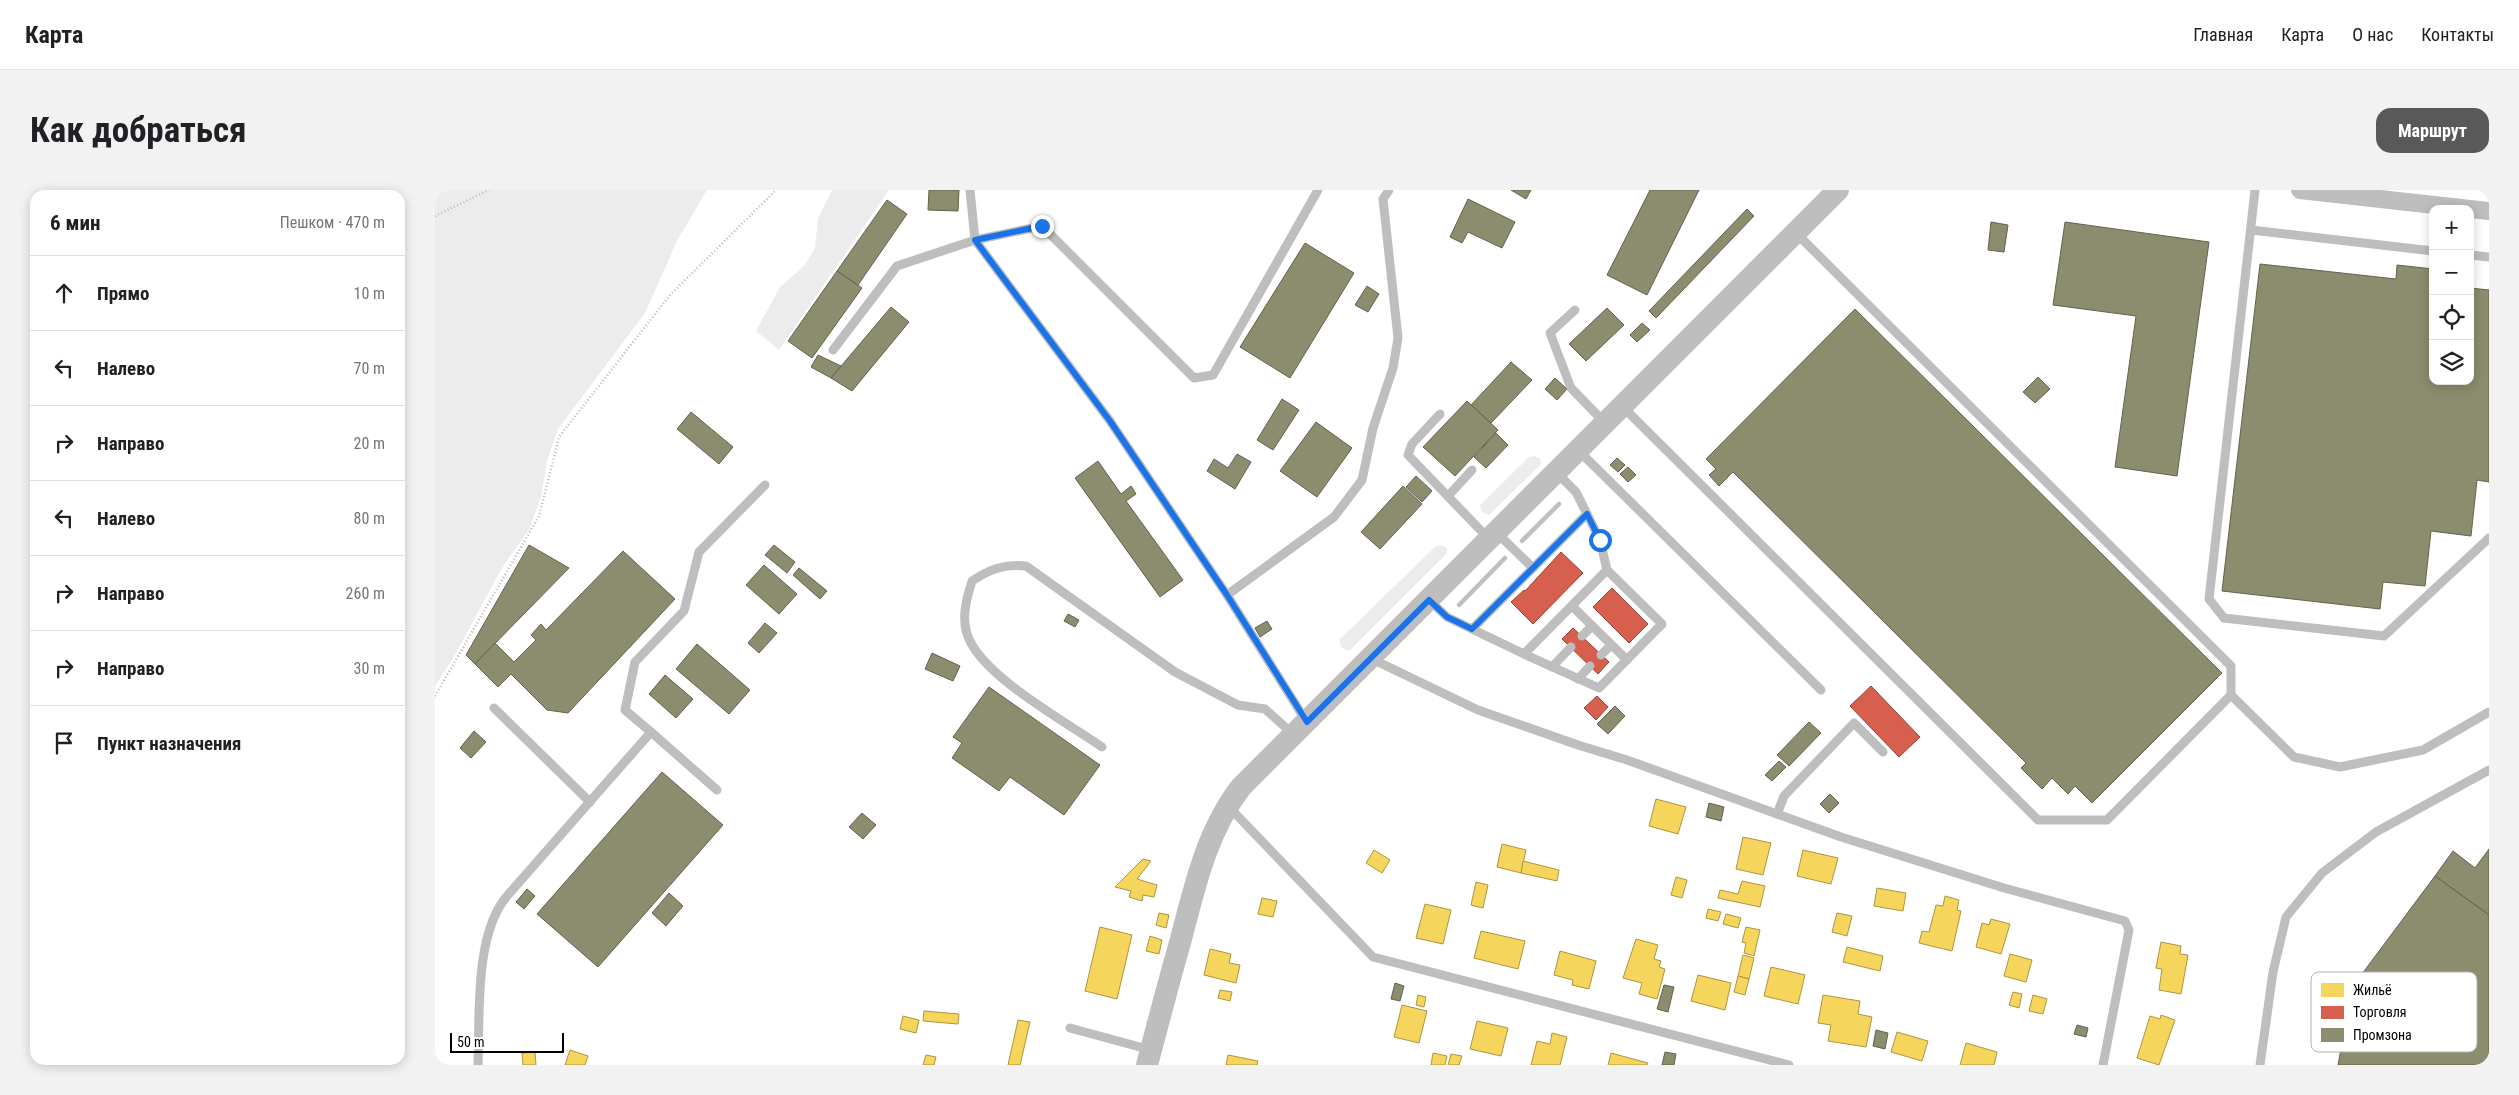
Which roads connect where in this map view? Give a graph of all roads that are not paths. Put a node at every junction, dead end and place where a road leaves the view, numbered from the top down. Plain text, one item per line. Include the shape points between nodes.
1 (970, 190) edge
2 (1318, 190) edge
3 (1389, 190) edge
4 (1838, 190) edge
5 (2255, 190) edge
6 (2300, 190) edge
7 (2434, 205) edge
8 (2474, 209) edge
9 (2489, 211) edge
10 (2251, 230) junction
11 (1796, 232) junction
12 (975, 240) junction
13 (2429, 251) edge
14 (2474, 255) edge
15 (2489, 257) edge
16 (1575, 310) dead end
17 (833, 350) dead end
18 (1622, 406) junction
19 (1440, 414) dead end
20 (1605, 423) junction
21 (1578, 450) junction
22 (1472, 470) dead end
23 (1556, 472) junction
24 (765, 485) dead end
25 (1448, 496) junction
26 (1587, 514) junction
27 (1493, 536) junction
28 (2489, 538) edge
29 (1533, 568) junction
30 (1607, 570) junction
31 (1227, 595) junction
32 (1429, 600) junction
33 (1571, 606) junction
34 (1592, 626) junction
35 (1472, 629) junction
36 (1582, 636) dead end
37 (1611, 645) junction
38 (1571, 647) dead end
39 (1524, 654) junction
40 (1601, 655) dead end
41 (1371, 658) junction
42 (1627, 660) junction
43 (1552, 666) junction
44 (1590, 666) dead end
45 (1577, 679) junction
46 (1821, 690) dead end
47 (2231, 695) junction
48 (494, 708) dead end
49 (2489, 712) edge
50 (1300, 728) junction
51 (651, 732) junction
52 (1102, 747) dead end
53 (1883, 752) dead end
54 (2489, 770) edge
55 (717, 790) dead end
56 (590, 802) junction
57 (1227, 805) junction
58 (1777, 814) junction
59 (1070, 1028) dead end
60 (1149, 1058) edge
61 (478, 1065) edge
62 (1789, 1065) edge
63 (2103, 1065) edge
64 (2260, 1065) edge

1 - 12 lane
2 - 12 lane via 1213,375 1193,378 1042,226
3 - 31 lane via 1383,199 1398,338 1393,368 1373,428 1362,480 1334,517
4 - 11 street
5 - 10 lane
6 - 7 street
8 - 9 street
10 - 13 lane
10 - 28 lane via 2209,598 2224,618 2384,636
11 - 18 street
11 - 47 lane via 2231,666
12 - 17 lane via 897,266
12 - 31 lane via 1110,421
14 - 15 lane
16 - 20 lane via 1550,334 1571,388
18 - 20 street
18 - 47 lane via 2038,820 2107,820
19 - 25 lane via 1412,444 1408,455
20 - 21 street
21 - 23 street
21 - 46 lane
22 - 25 lane
23 - 26 lane via 1576,492
23 - 27 street
24 - 51 lane via 699,552 684,612 635,662 625,710
25 - 27 lane
26 - 29 lane
26 - 30 lane via 1600,540
27 - 29 lane
27 - 32 street
29 - 35 lane
30 - 33 lane
30 - 42 lane via 1662,624
31 - 50 lane
32 - 35 lane via 1447,617
32 - 41 street
33 - 34 lane
33 - 39 lane
34 - 36 lane
34 - 37 lane
35 - 39 lane
37 - 40 lane
37 - 42 lane
38 - 43 lane
39 - 43 lane
41 - 50 street
41 - 58 lane via 1478,710
42 - 45 lane via 1599,688
43 - 45 lane
44 - 45 lane
47 - 49 lane via 2294,757 2340,767 2423,750
48 - 56 lane
50 - 52 lane via 1265,709 1238,705 1175,672 1026,566 990,569 972,581 965,623 970,641 993,672
50 - 57 street via 1260,766
51 - 55 lane
51 - 56 lane
53 - 58 lane via 1854,723 1784,796
54 - 64 lane via 2376,832 2322,873 2286,917 2273,972
56 - 61 lane via 496,909 482,964
57 - 60 street via 1202,863
57 - 62 lane via 1373,957
58 - 63 lane via 2004,888 2125,921 2129,930
59 - 60 lane

